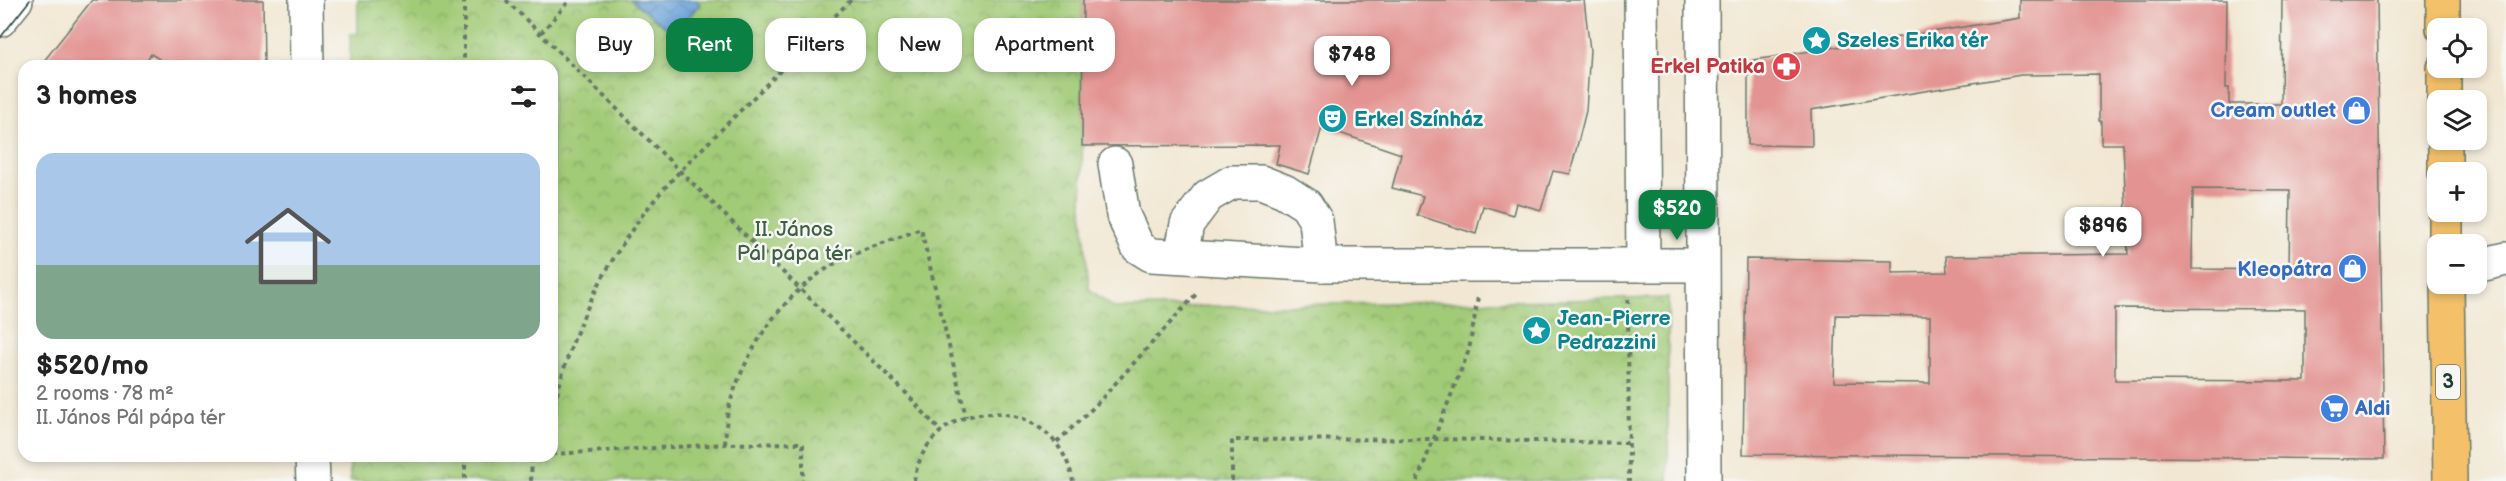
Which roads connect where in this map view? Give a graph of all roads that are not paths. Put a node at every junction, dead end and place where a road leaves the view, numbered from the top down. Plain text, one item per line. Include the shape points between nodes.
1 (16, 0) edge
2 (306, 0) edge
3 (1641, 0) edge
4 (1702, 0) edge
5 (2443, 0) edge
6 (2443, 18) edge
7 (0, 20) edge
8 (307, 60) edge
9 (1115, 164) dead end
10 (1181, 256) junction
11 (2506, 258) edge
12 (2487, 263) edge
13 (1321, 265) junction
14 (1636, 265) junction
15 (1702, 265) junction
16 (2447, 294) edge
17 (312, 462) edge
18 (312, 481) edge
19 (1704, 481) edge
20 (2450, 481) edge

1 - 7 street
2 - 8 street
3 - 14 street
4 - 15 street
5 - 6 main road
9 - 10 street via 1123,216 1138,247 1151,255
10 - 13 street
10 - 13 street via 1187,224 1208,196 1232,182 1261,182 1306,205 1316,221
11 - 12 street
13 - 14 street
14 - 15 street
15 - 19 street
16 - 20 main road, 3
17 - 18 street

